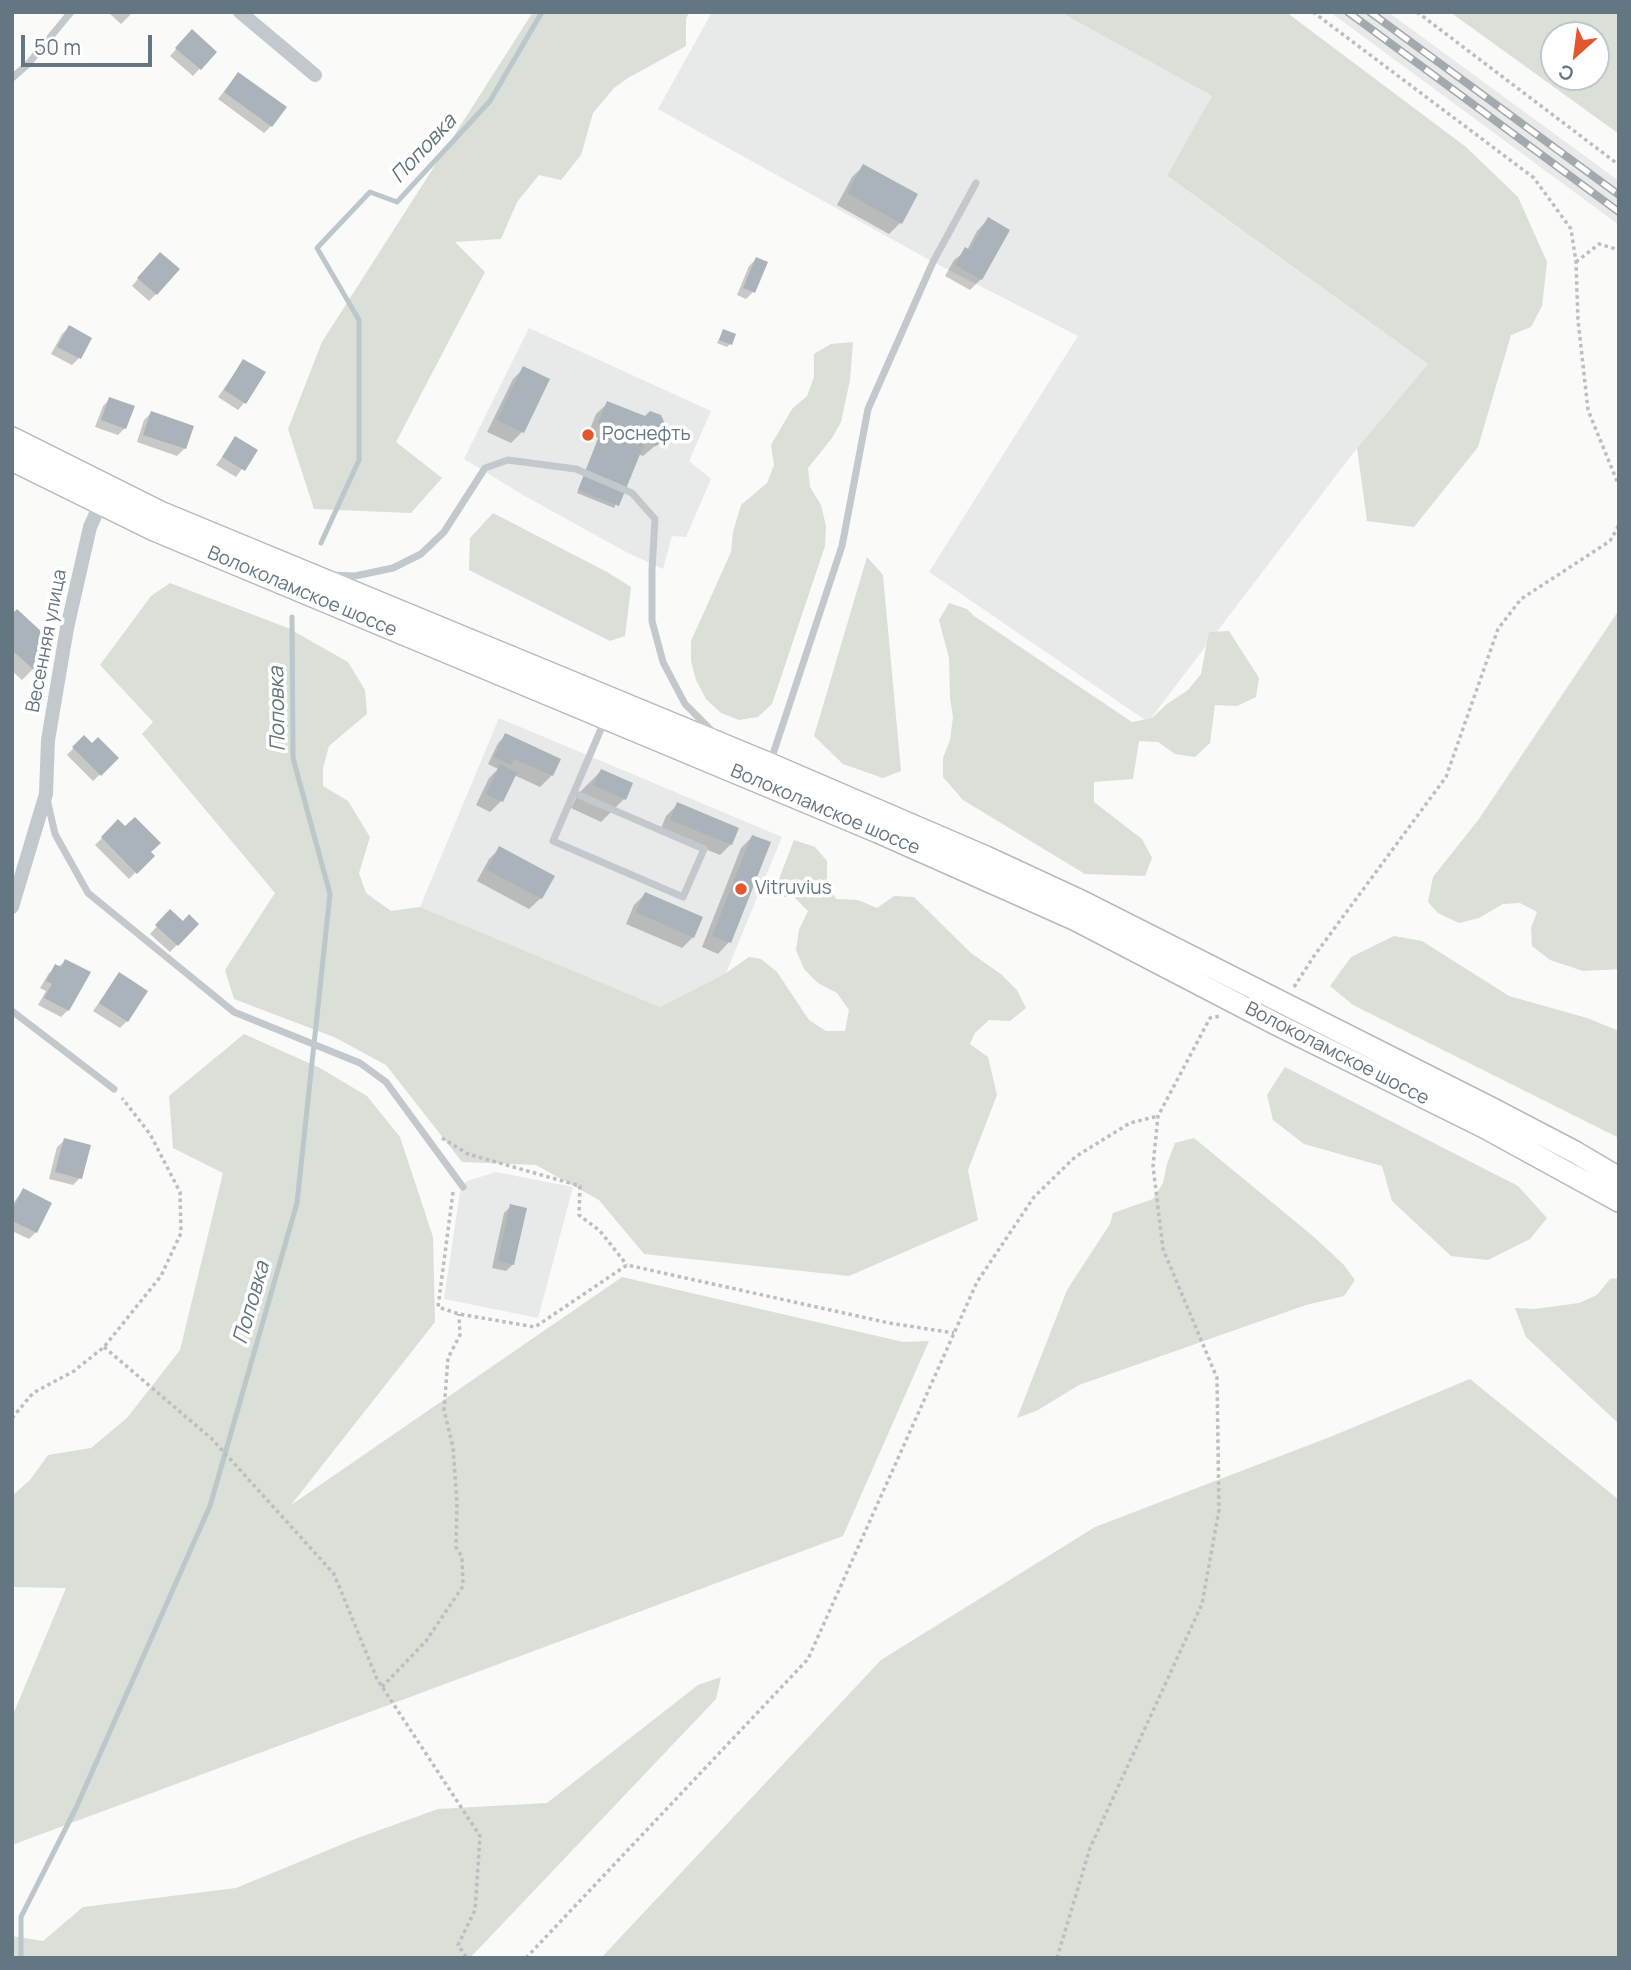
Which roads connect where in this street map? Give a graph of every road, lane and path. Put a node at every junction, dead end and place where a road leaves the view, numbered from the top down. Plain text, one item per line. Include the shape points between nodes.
1 (71, 12) edge
2 (240, 12) edge
3 (1313, 12) edge
4 (1417, 12) edge
5 (315, 75) dead end
6 (12, 78) edge
7 (1619, 165) edge
8 (976, 183) dead end
9 (1619, 250) edge
10 (1577, 262) junction
11 (12, 438) edge
12 (12, 460) edge
13 (1619, 486) edge
14 (100, 505) junction
15 (1619, 525) edge
16 (310, 574) junction
17 (606, 718) junction
18 (727, 746) junction
19 (766, 773) junction
20 (574, 793) junction
21 (46, 794) junction
22 (12, 907) edge
23 (1283, 1005) junction
24 (12, 1011) edge
25 (1210, 1018) dead end
26 (114, 1088) joint
27 (1158, 1116) junction
28 (414, 1120) junction
29 (455, 1176) junction
30 (1619, 1178) edge
31 (463, 1187) dead end
32 (1619, 1201) edge
33 (627, 1265) junction
34 (459, 1314) junction
35 (954, 1333) junction
36 (104, 1347) junction
37 (12, 1418) edge
38 (382, 1687) junction
39 (467, 1958) edge
40 (526, 1958) edge
41 (1057, 1958) edge

1 - 6 lane
2 - 5 street
3 - 10 path via 1534,178 1571,229
4 - 7 path
8 - 19 lane via 933,262 868,410 842,546
9 - 10 path via 1599,244
10 - 13 path via 1588,410
11 - 16 main road, Волоколамское шоссе via 150,507
12 - 14 main road, Волоколамское шоссе
14 - 17 main road, Волоколамское шоссе
14 - 21 street, Весенняя улица via 90,527 67,628 48,740
15 - 23 path via 1610,541 1521,598 1497,629 1446,777
16 - 18 main road, Волоколамское шоссе
16 - 18 lane via 355,576 393,568 421,554 444,532 485,468 508,460 576,469 599,478 632,492 656,519 652,621 663,662 685,704
17 - 19 main road, Волоколамское шоссе
17 - 20 lane
18 - 19 main road, Волоколамское шоссе
19 - 23 main road, Волоколамское шоссе via 986,857
19 - 32 main road, Волоколамское шоссе via 1076,920 1484,1127
20 - 20 lane via 704,849 683,897 553,841
21 - 22 street, Весенняя улица
21 - 28 lane via 55,834 88,893 234,1012 360,1063 386,1082
23 - 30 main road, Волоколамское шоссе via 1491,1108
24 - 26 lane
25 - 27 path
26 - 36 path via 150,1134 180,1192 181,1233 161,1276
27 - 35 path via 1130,1123 1075,1157 1034,1197 977,1282
27 - 41 path via 1153,1166 1163,1249 1217,1378 1219,1510 1202,1604 1090,1848
28 - 29 lane
28 - 33 path via 468,1154 580,1186 579,1214 600,1231
29 - 31 lane
29 - 34 path via 438,1307
33 - 34 path via 535,1327
33 - 35 path via 889,1324
34 - 38 path via 460,1335 448,1358 444,1410 453,1447 456,1546 462,1558 463,1586 426,1642
35 - 40 path via 808,1659
36 - 37 path via 74,1371 33,1393
36 - 38 path via 212,1439 334,1574
38 - 39 path via 480,1836 475,1910 458,1945

